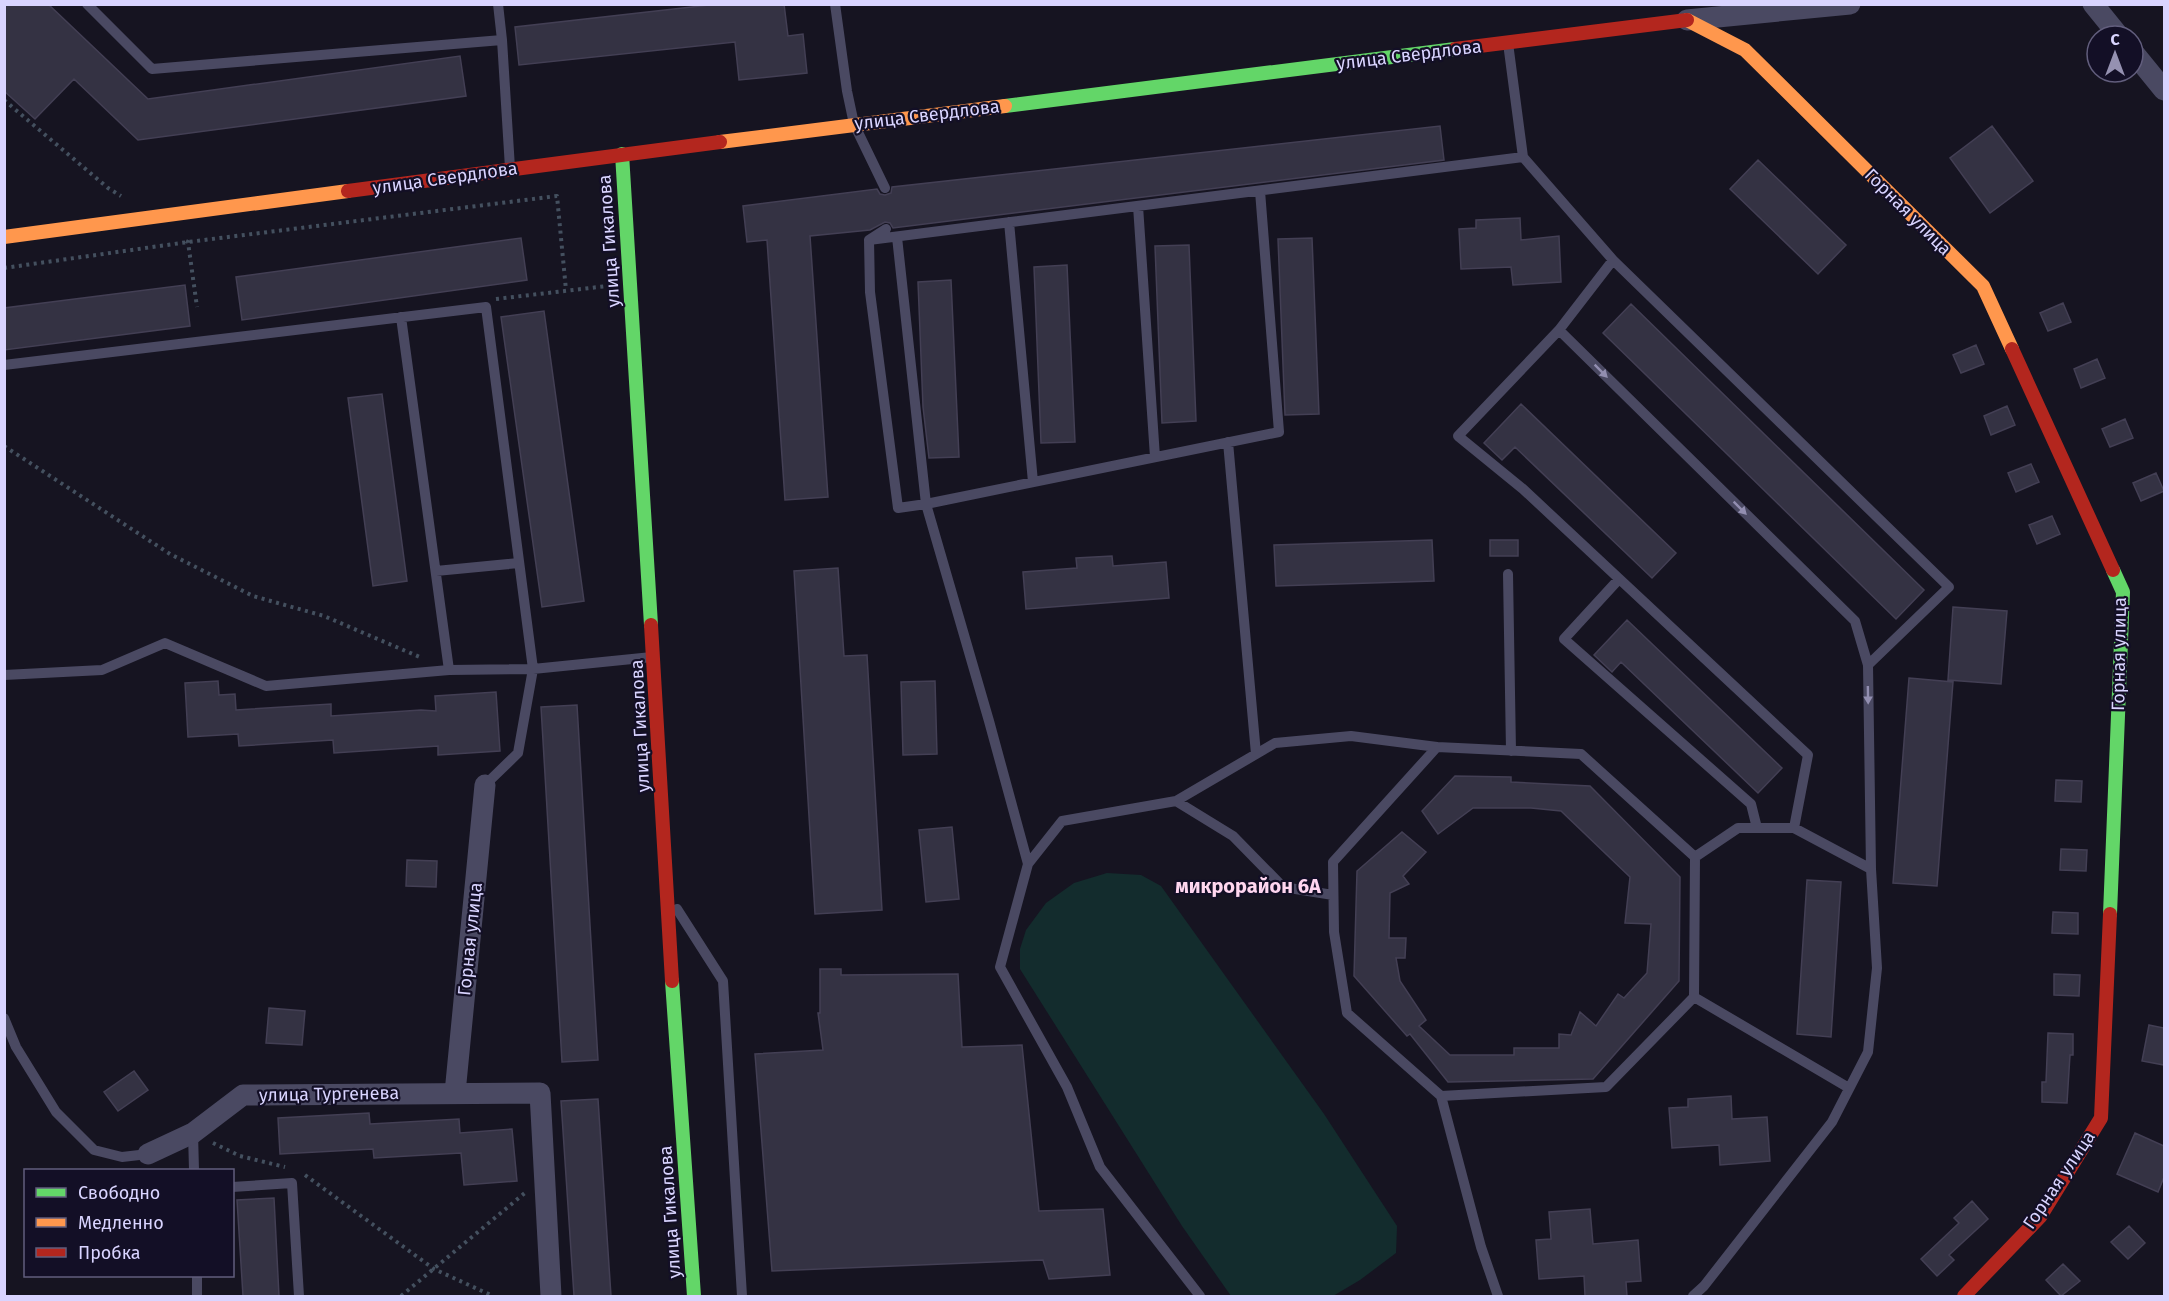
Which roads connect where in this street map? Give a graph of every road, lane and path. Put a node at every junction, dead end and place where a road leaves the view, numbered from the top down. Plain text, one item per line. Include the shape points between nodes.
1 (87, 4) edge
2 (498, 4) edge
3 (835, 4) edge
4 (1850, 4) edge
5 (2093, 4) edge
6 (1685, 12) edge
7 (2109, 24) edge
8 (502, 40) junction
9 (1508, 43) junction
10 (2145, 67) edge
11 (2164, 90) edge
12 (4, 100) edge
13 (854, 124) junction
14 (622, 154) junction
15 (1523, 157) junction
16 (510, 169) junction
17 (885, 188) dead end
18 (1260, 190) junction
19 (127, 200) dead end
20 (1138, 206) junction
21 (154, 217) junction
22 (1009, 222) junction
23 (886, 229) dead end
24 (4, 237) edge
25 (897, 237) junction
26 (869, 240) junction
27 (188, 242) junction
28 (1613, 260) junction
29 (4, 268) edge
30 (607, 285) dead end
31 (566, 290) junction
32 (496, 299) dead end
33 (197, 307) dead end
34 (401, 317) junction
35 (1559, 330) junction
36 (4, 365) edge
37 (1228, 442) junction
38 (4, 446) edge
39 (1155, 457) junction
40 (1033, 482) junction
41 (926, 504) junction
42 (519, 563) junction
43 (436, 571) junction
44 (1508, 574) dead end
45 (1619, 579) junction
46 (654, 657) junction
47 (1868, 665) junction
48 (533, 669) junction
49 (449, 670) junction
50 (4, 675) edge
51 (1437, 747) junction
52 (1511, 751) junction
53 (1256, 754) junction
54 (485, 785) joint
55 (1176, 801) junction
56 (1757, 828) junction
57 (1794, 828) junction
58 (1695, 857) junction
59 (1028, 864) junction
60 (1871, 868) junction
61 (667, 895) junction
62 (1333, 895) junction
63 (1694, 997) junction
64 (5, 1022) edge
65 (1850, 1088) junction
66 (455, 1093) junction
67 (1442, 1096) junction
68 (193, 1133) junction
69 (148, 1154) joint
70 (286, 1167) dead end
71 (544, 1167) junction
72 (194, 1169) edge
73 (298, 1170) dead end
74 (234, 1187) edge
75 (434, 1269) junction
76 (197, 1277) edge
77 (197, 1296) edge
78 (299, 1296) edge
79 (401, 1296) edge
80 (493, 1296) edge
81 (551, 1296) edge
82 (694, 1296) edge
83 (742, 1296) edge
84 (1200, 1296) edge
85 (1498, 1296) edge
86 (1693, 1296) edge
87 (1965, 1296) edge

1 - 8 lane via 152,69
2 - 8 lane
3 - 13 lane
4 - 6 street, улица Свердлова
5 - 7 street
6 - 9 street, улица Свердлова
6 - 87 street, Горная улица via 1745,50 1983,286 2123,592 2101,1118 2040,1216
8 - 16 lane
9 - 13 street, улица Свердлова
9 - 15 lane
10 - 11 street
12 - 19 path
13 - 14 street, улица Свердлова
13 - 17 lane
14 - 16 street, улица Свердлова
14 - 46 street, улица Гикалова
15 - 18 lane
15 - 28 lane
16 - 21 street, улица Свердлова
18 - 20 lane
18 - 37 lane via 1279,432
20 - 22 lane
20 - 39 lane
21 - 24 street, улица Свердлова
21 - 27 path
22 - 25 lane
22 - 40 lane
23 - 26 lane
25 - 26 lane
25 - 41 lane
26 - 41 lane via 870,292 898,508
27 - 29 path
27 - 31 path via 557,196
27 - 33 path
28 - 35 lane
28 - 47 lane via 1949,587
30 - 31 path
31 - 32 path
34 - 36 lane
34 - 42 lane via 486,307
34 - 43 lane
35 - 45 lane via 1458,436 1523,489
35 -> 47 lane via 1855,621
37 - 39 lane
37 - 53 lane
38 - 49 path via 170,554 253,596 324,616
39 - 40 lane
40 - 41 lane
41 - 59 lane
42 - 43 lane
42 - 48 lane
43 - 49 lane
44 - 52 lane
45 - 56 lane via 1564,639 1750,804
45 - 57 lane via 1808,755
46 - 48 lane
46 - 61 street, улица Гикалова
47 -> 60 lane
48 - 49 lane
48 - 54 lane via 518,753
49 - 50 lane via 266,686 165,643 102,670
51 - 52 lane
51 - 53 lane via 1351,736 1275,743
51 - 62 lane via 1333,862
52 - 58 lane via 1581,754
53 - 55 lane
54 - 66 street, Горная улица
55 - 59 lane via 1062,821
55 - 62 lane via 1233,836 1283,887
56 - 57 lane
56 - 58 lane via 1738,828
57 - 60 lane
58 - 63 lane
59 - 84 lane via 1000,967 1067,1087 1100,1167
60 - 65 lane via 1877,968 1868,1052
61 - 82 street, улица Гикалова
61 - 83 lane via 723,981
62 - 67 lane via 1334,932 1347,1013
63 - 65 lane
63 - 67 lane via 1606,1087
64 - 69 lane via 56,1112 94,1150 122,1157
65 - 86 lane via 1833,1122
66 - 68 street, улица Тургенева via 243,1095
66 - 71 street, улица Тургенева via 540,1093
67 - 85 lane
68 - 69 street, улица Тургенева
68 - 70 path via 240,1156
68 - 72 lane
71 - 75 path via 524,1195
71 - 81 street
73 - 75 path
74 - 78 lane via 292,1183
75 - 79 path
75 - 80 path
76 - 77 lane

